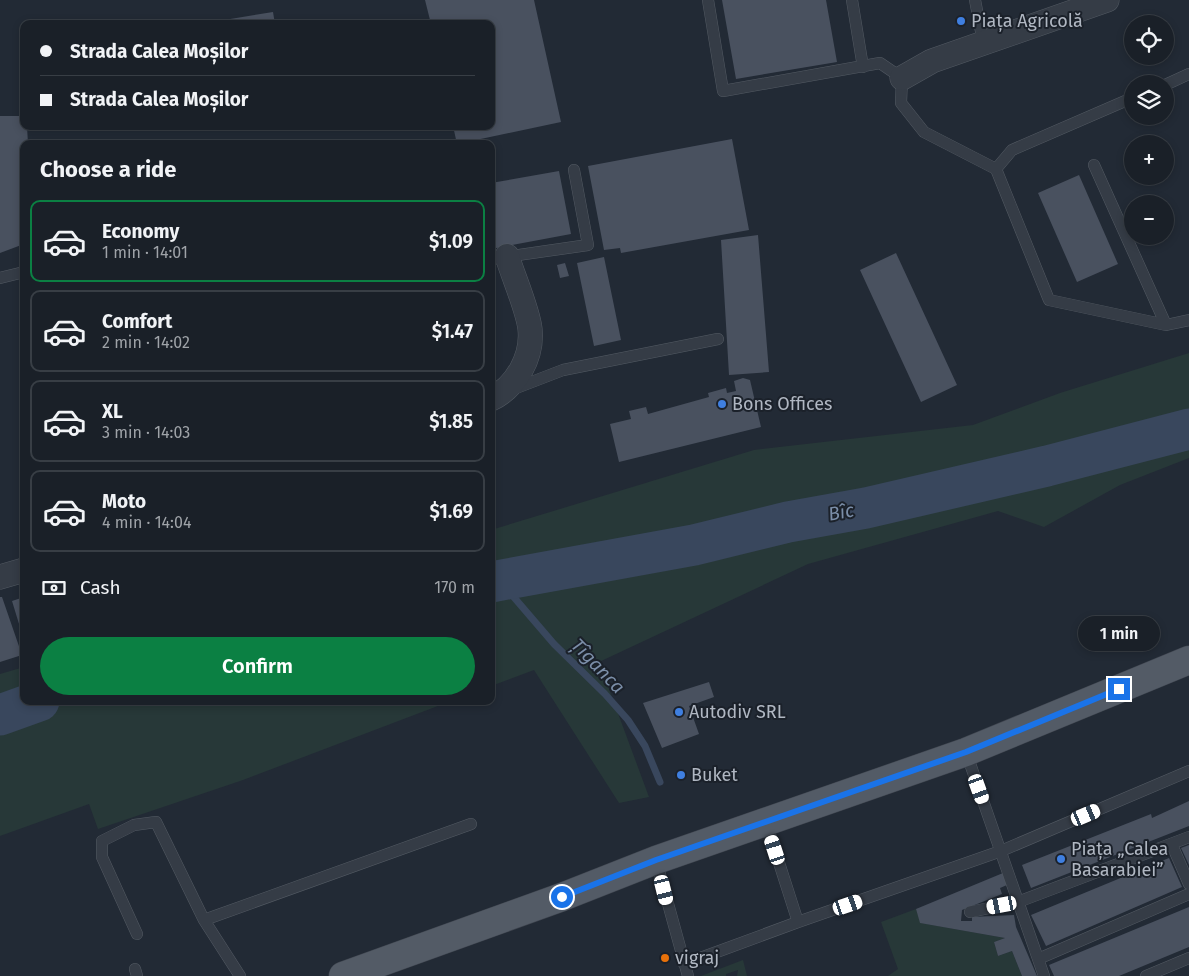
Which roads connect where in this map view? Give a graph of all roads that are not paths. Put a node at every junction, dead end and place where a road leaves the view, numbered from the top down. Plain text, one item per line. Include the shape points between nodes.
1 (708, 0) edge
2 (852, 0) edge
3 (975, 0) edge
4 (1107, 0) edge
5 (983, 42) junction
6 (863, 68) junction
7 (1189, 74) edge
8 (902, 78) junction
9 (1174, 81) edge
10 (1124, 101) edge
11 (1094, 165) dead end
12 (996, 169) junction
13 (574, 170) dead end
14 (499, 258) edge
15 (20, 273) edge
16 (0, 278) edge
17 (1189, 320) edge
18 (1166, 325) junction
19 (718, 339) dead end
20 (496, 397) edge
21 (20, 571) edge
22 (0, 577) edge
23 (1189, 660) edge
24 (966, 752) junction
25 (1189, 771) edge
26 (766, 822) junction
27 (471, 824) dead end
28 (1189, 837) edge
29 (1172, 845) junction
30 (1001, 851) junction
31 (656, 860) junction
32 (1189, 884) edge
33 (1189, 894) edge
34 (1018, 902) junction
35 (970, 912) dead end
36 (204, 920) junction
37 (798, 922) junction
38 (137, 934) dead end
39 (1189, 958) edge
40 (1038, 959) junction
41 (684, 964) junction
42 (240, 976) edge
43 (342, 976) edge
44 (688, 976) edge
45 (1044, 976) edge
46 (1146, 976) edge

1 - 6 lane via 724,91
2 - 6 lane
3 - 5 lane
4 - 5 street
5 - 8 street via 932,61
6 - 8 lane via 880,63
7 - 9 lane
8 - 12 lane via 901,103 924,132
10 - 12 lane via 1012,150
11 - 18 lane
12 - 18 lane via 1049,300
13 - 14 lane via 588,245
14 - 20 street via 530,329 528,353 519,374
15 - 16 lane
17 - 18 lane
19 - 20 lane via 563,370
21 - 22 street
23 - 24 main road
24 - 26 main road
24 - 30 lane
25 - 30 lane
26 - 31 main road
26 - 37 lane
27 - 36 lane
28 - 29 lane
29 - 32 lane
29 - 34 lane
30 - 34 lane
30 - 37 lane
31 - 41 lane
31 - 43 main road
33 - 40 lane
34 - 35 lane
34 - 40 lane
36 - 38 lane via 156,822 134,824 102,841 102,857
36 - 42 lane
37 - 41 lane
39 - 46 lane
40 - 45 lane
41 - 44 lane

